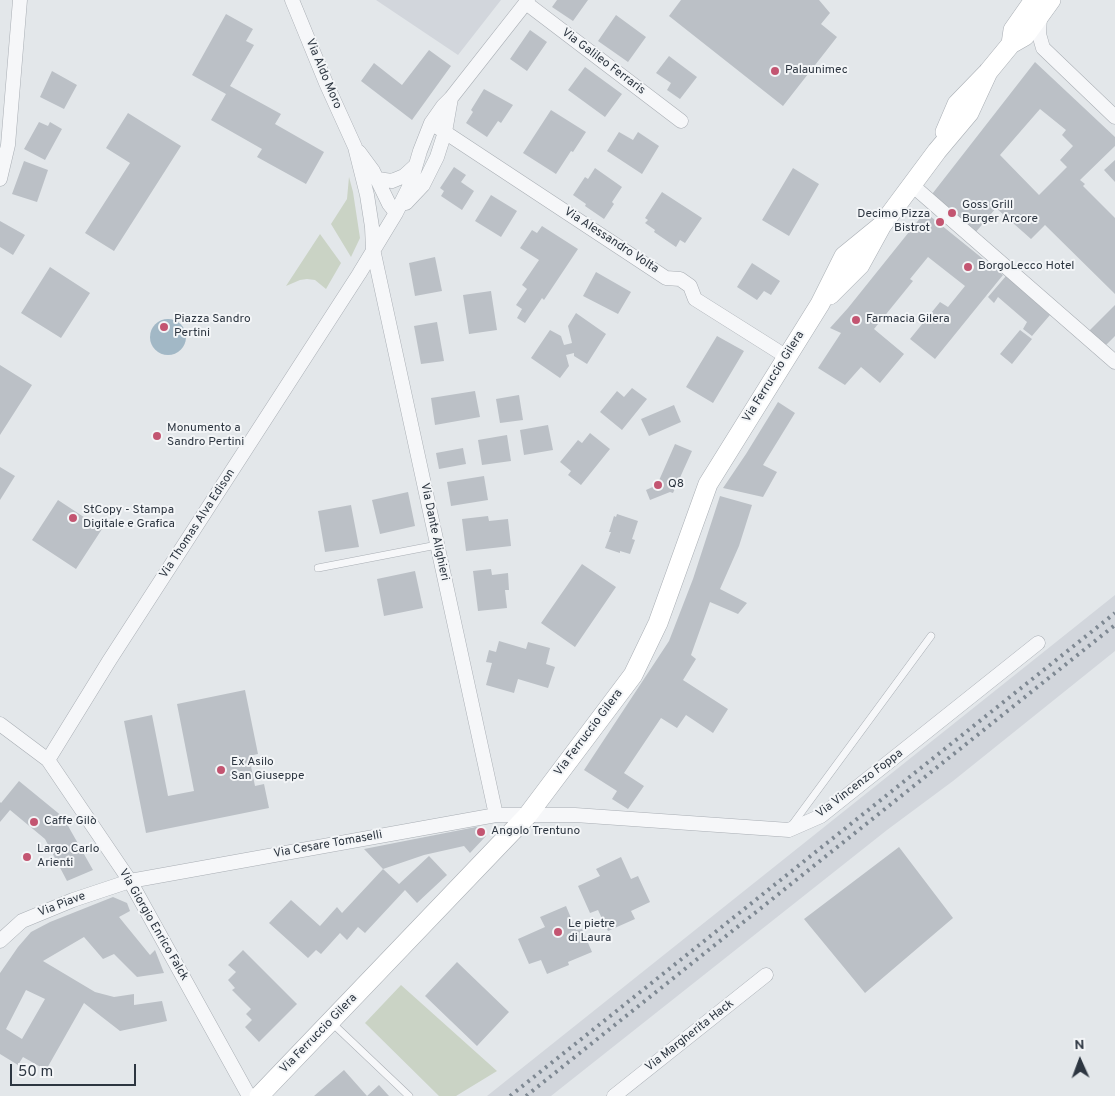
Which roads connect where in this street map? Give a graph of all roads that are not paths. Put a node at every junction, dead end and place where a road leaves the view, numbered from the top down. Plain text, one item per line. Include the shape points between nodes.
1 (20, 0) edge
2 (292, 0) edge
3 (1051, 0) edge
4 (527, 1) edge
5 (1037, 8) edge
6 (451, 98) junction
7 (1115, 117) edge
8 (681, 121) dead end
9 (432, 123) junction
10 (445, 132) junction
11 (355, 148) junction
12 (416, 165) junction
13 (0, 179) edge
14 (377, 179) junction
15 (912, 185) junction
16 (396, 213) junction
17 (373, 249) junction
18 (786, 356) junction
19 (1115, 362) edge
20 (437, 546) junction
21 (318, 568) dead end
22 (930, 636) dead end
23 (1038, 643) dead end
24 (0, 724) edge
25 (48, 760) junction
26 (496, 815) junction
27 (527, 816) junction
28 (789, 830) junction
29 (130, 881) junction
30 (0, 941) edge
31 (766, 975) dead end
32 (331, 1022) junction
33 (249, 1096) edge
34 (259, 1096) edge
35 (409, 1096) edge
36 (614, 1096) edge

1 - 13 street via 8,145
2 - 11 street, Via Aldo Moro
3 - 5 main road, Via Ferruccio Gilera
4 - 6 street, Via Thomas Alva Edison
4 - 8 street, Via Galileo Ferraris
5 - 7 street via 1043,48
5 - 15 main road, Via Ferruccio Gilera via 1013,30 1011,44 957,104 937,151
6 - 9 street, Via Thomas Alva Edison
6 - 10 street, Via Thomas Alva Edison
9 - 10 street, Via Alessandro Volta
9 - 12 street, Via Thomas Alva Edison
10 - 16 street, Via Thomas Alva Edison via 423,185
10 - 18 street, Via Alessandro Volta via 666,278 680,279 690,286 695,299
11 - 14 street, Via Aldo Moro
11 - 17 street, Via Aldo Moro via 367,195
12 - 14 street via 392,181
12 - 16 street, Via Thomas Alva Edison
14 - 16 street, Via Aldo Moro
15 - 18 main road, Via Ferruccio Gilera via 882,225 844,256 820,304
15 - 19 street
16 - 17 street, Via Thomas Alva Edison
17 - 20 street, Via Dante Alighieri
17 - 25 street, Via Thomas Alva Edison
18 - 27 main road, Via Ferruccio Gilera via 708,484 658,623 632,675
20 - 21 lane
20 - 26 street, Via Dante Alighieri
22 - 28 lane
23 - 28 street, Via Vincenzo Foppa via 821,816
24 - 25 street, Via Giorgio Enrico Falck
25 - 29 street, Via Giorgio Enrico Falck
26 - 27 street, Via Cesare Tomaselli
26 - 29 street, Via Cesare Tomaselli
27 - 28 street, Via Vincenzo Foppa via 575,816
27 - 32 main road, Via Ferruccio Gilera
29 - 30 street, Via Piave via 22,921
29 - 33 street, Via Giorgio Enrico Falck
31 - 36 street, Via Margherita Hack
32 - 34 main road, Via Ferruccio Gilera
32 - 35 lane

